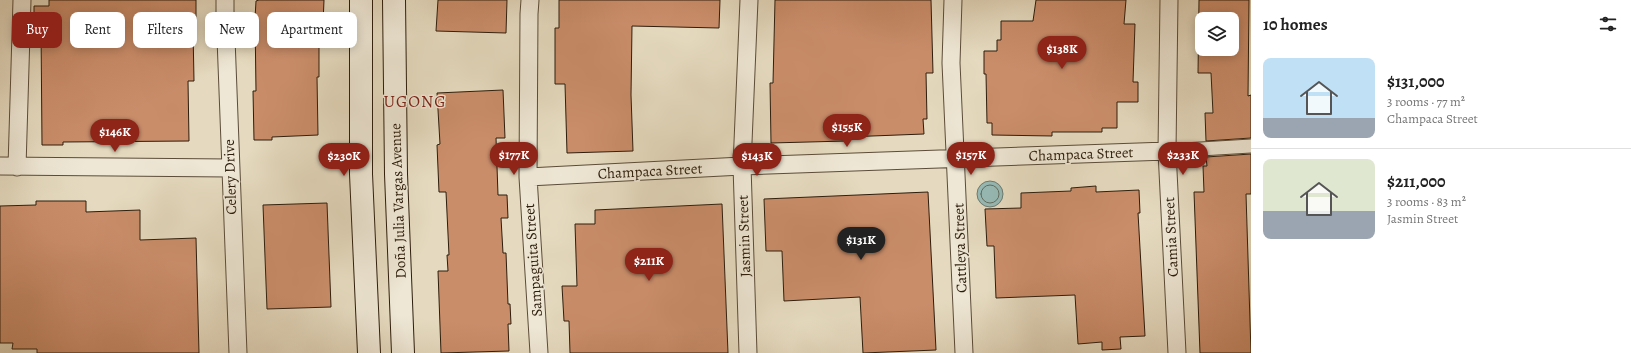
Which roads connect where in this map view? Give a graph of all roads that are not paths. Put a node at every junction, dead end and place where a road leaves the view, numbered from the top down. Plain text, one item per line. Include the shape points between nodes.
1 (22, 0) edge
2 (226, 0) edge
3 (361, 0) edge
4 (394, 0) edge
5 (530, 0) edge
6 (749, 0) edge
7 (952, 0) edge
8 (1169, 0) edge
9 (1251, 146) edge
10 (1167, 151) junction
11 (956, 159) junction
12 (0, 166) edge
13 (742, 166) junction
14 (17, 167) junction
15 (229, 168) junction
16 (528, 177) junction
17 (238, 353) edge
18 (369, 353) edge
19 (404, 353) edge
20 (539, 353) edge
21 (748, 353) edge
22 (964, 353) edge
23 (1177, 353) edge

1 - 14 street
2 - 15 street, Celery Drive via 224,12
3 - 18 main road via 361,174
4 - 19 main road, Doña Julia Vargas Avenue via 396,174
5 - 16 street, Sampaguita Street
6 - 13 street, Jasmin Street
7 - 11 street, Cattleya Street via 951,64
8 - 10 street, Camia Street
9 - 10 street, Champaca Street
10 - 11 street, Champaca Street
10 - 23 street, Camia Street
11 - 13 street, Champaca Street
11 - 22 street, Cattleya Street
12 - 14 street
13 - 16 street, Champaca Street
13 - 21 street, Jasmin Street
14 - 15 street
15 - 17 street, Celery Drive
16 - 20 street, Sampaguita Street

